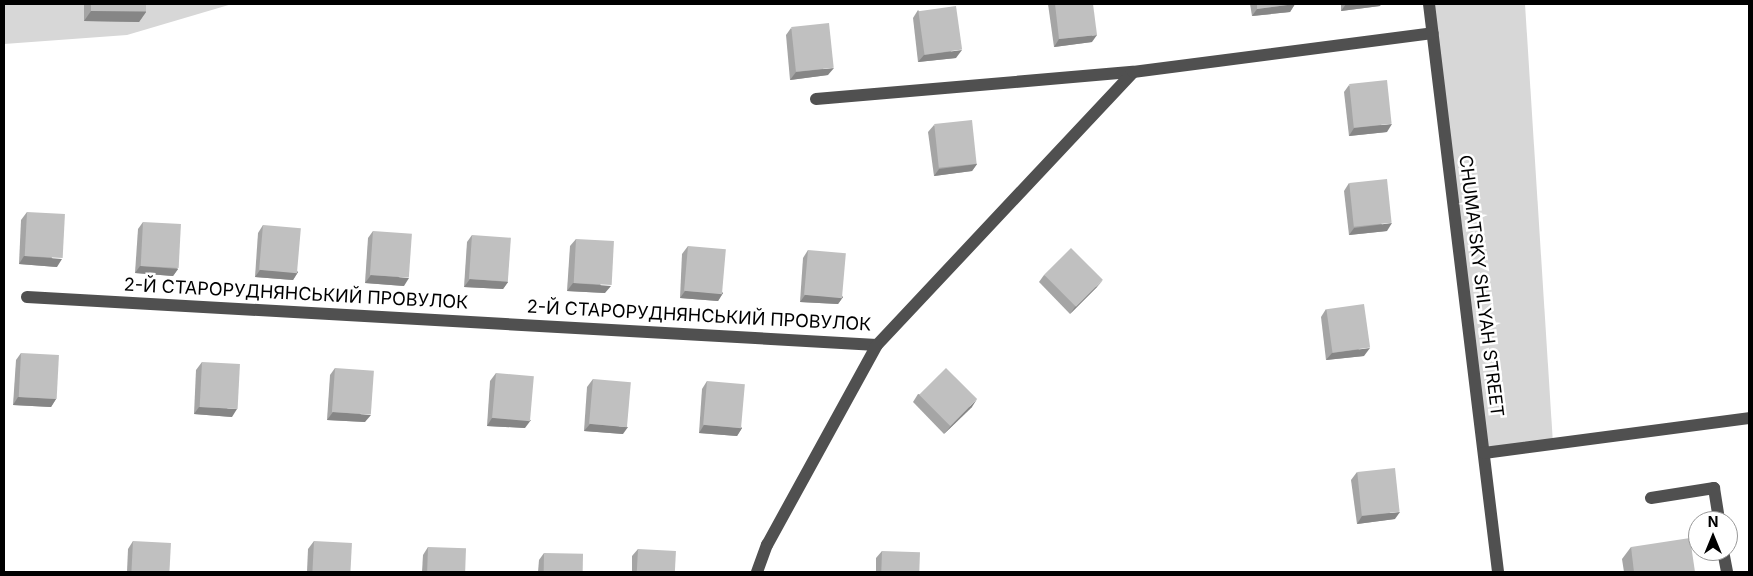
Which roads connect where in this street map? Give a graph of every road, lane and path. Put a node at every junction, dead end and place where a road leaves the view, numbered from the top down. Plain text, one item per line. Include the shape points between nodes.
1 (1429, 4) edge
2 (1432, 33) junction
3 (1133, 72) junction
4 (816, 99) dead end
5 (27, 297) dead end
6 (877, 345) junction
7 (1749, 418) edge
8 (1484, 453) junction
9 (1651, 498) dead end
10 (1717, 511) edge
11 (757, 572) edge
12 (1498, 572) edge

1 - 2 street, CHUMATSKY SHLYAH STREET
2 - 3 street
2 - 8 street, CHUMATSKY SHLYAH STREET
3 - 4 street
3 - 6 street, 2-Й СТАРОРУДНЯНСЬКИЙ ПРОВУЛОК
5 - 6 street, 2-Й СТАРОРУДНЯНСЬКИЙ ПРОВУЛОК
6 - 11 street via 767,545
7 - 8 street
8 - 12 street, CHUMATSKY SHLYAH STREET
9 - 10 street via 1714,488

